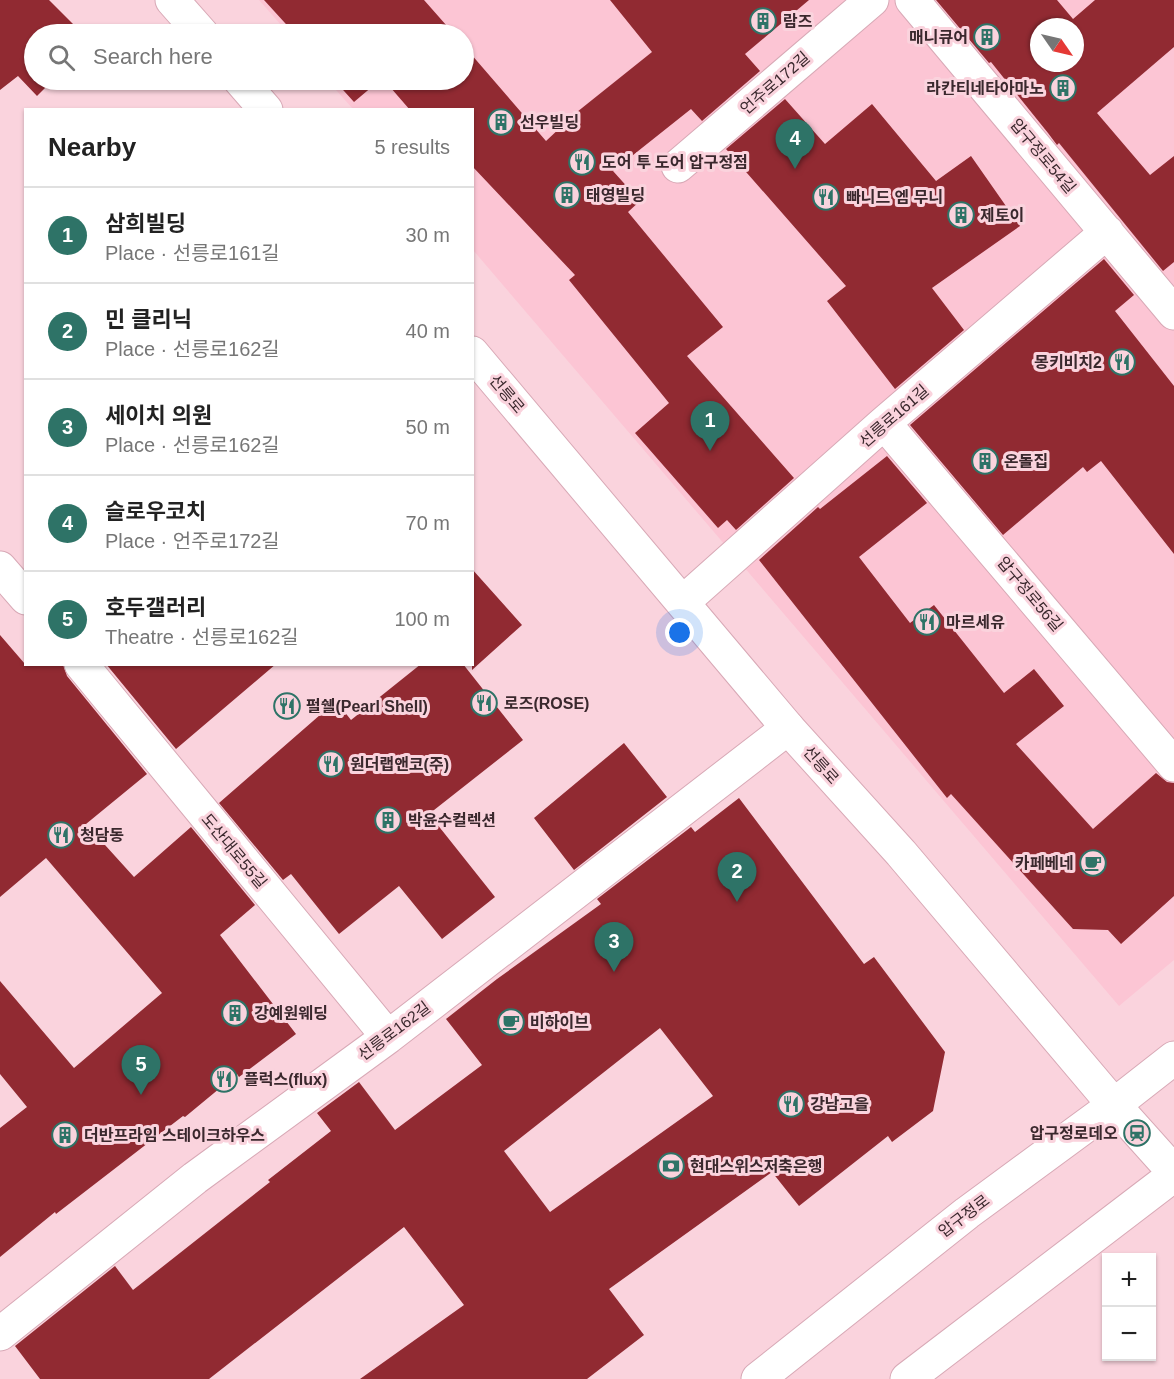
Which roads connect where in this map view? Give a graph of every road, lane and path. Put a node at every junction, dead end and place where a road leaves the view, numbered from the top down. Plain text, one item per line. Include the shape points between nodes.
1 (172, 0) edge
2 (872, 0) edge
3 (912, 0) edge
4 (193, 24) edge
5 (249, 90) edge
6 (264, 108) edge
7 (678, 166) dead end
8 (1107, 232) junction
9 (1174, 313) edge
10 (474, 355) edge
11 (884, 423) junction
12 (0, 568) edge
13 (24, 596) edge
14 (683, 602) junction
15 (83, 666) edge
16 (788, 728) junction
17 (1174, 765) edge
18 (388, 1037) junction
19 (1174, 1058) edge
20 (1114, 1105) junction
21 (1174, 1174) edge
22 (0, 1334) edge
23 (758, 1379) edge
24 (907, 1379) edge

1 - 4 street
2 - 7 street, 언주로172길
3 - 8 street, 압구정로54길
5 - 6 street
8 - 9 street, 압구정로54길
8 - 11 street, 선릉로161길
10 - 14 street, 선릉로
11 - 14 street, 선릉로161길
11 - 17 street, 압구정로56길
12 - 13 street
14 - 16 street, 선릉로
15 - 18 street, 도산대로55길
16 - 18 street, 선릉로162길
16 - 20 street, 선릉로 via 901,853
18 - 22 street, 선릉로162길 via 195,1178
19 - 20 street, 압구정로
20 - 21 street, 선릉로
20 - 23 street, 압구정로 via 967,1213
21 - 24 street

